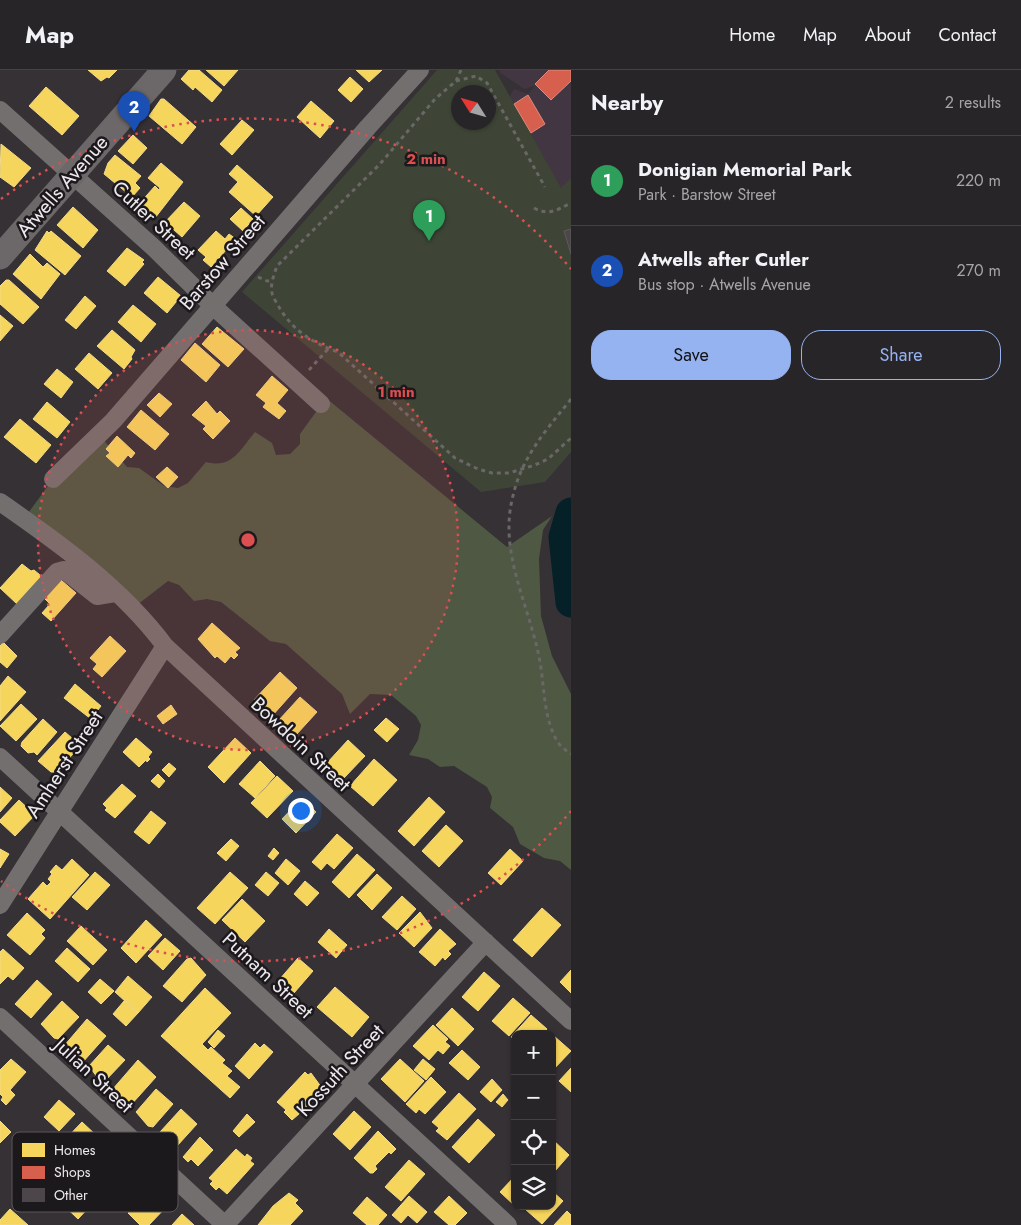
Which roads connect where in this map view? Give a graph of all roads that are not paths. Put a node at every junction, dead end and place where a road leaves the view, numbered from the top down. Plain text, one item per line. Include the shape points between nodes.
1 (164, 70) edge
2 (420, 70) edge
3 (0, 110) edge
4 (73, 174) junction
5 (0, 257) edge
6 (213, 306) junction
7 (322, 404) dead end
8 (53, 479) dead end
9 (0, 502) edge
10 (115, 593) junction
11 (0, 635) edge
12 (165, 646) junction
13 (0, 757) edge
14 (59, 811) junction
15 (0, 905) edge
16 (486, 942) junction
17 (0, 1017) edge
18 (571, 1021) edge
19 (356, 1085) junction
20 (124, 1132) edge
21 (178, 1182) edge
22 (225, 1225) edge
23 (508, 1225) edge

1 - 4 main road, Atwells Avenue
2 - 6 street, Barstow Street
3 - 4 street, Cutler Street
4 - 5 main road, Atwells Avenue
4 - 6 street, Cutler Street
6 - 7 street, Cutler Street
6 - 8 street, Barstow Street via 113,421
9 - 10 street, Bowdoin Street via 71,554
10 - 11 street via 97,596 70,572 57,572
10 - 12 street, Bowdoin Street via 148,624
12 - 14 street, Amherst Street
12 - 16 street, Bowdoin Street
13 - 14 street, Putnam Street
14 - 15 street, Amherst Street
14 - 19 street, Putnam Street
16 - 18 street, Bowdoin Street
16 - 19 street, Kossuth Street
17 - 20 street, Julian Street
19 - 22 street, Kossuth Street
19 - 23 street, Putnam Street
21 - 22 street, Julian Street

